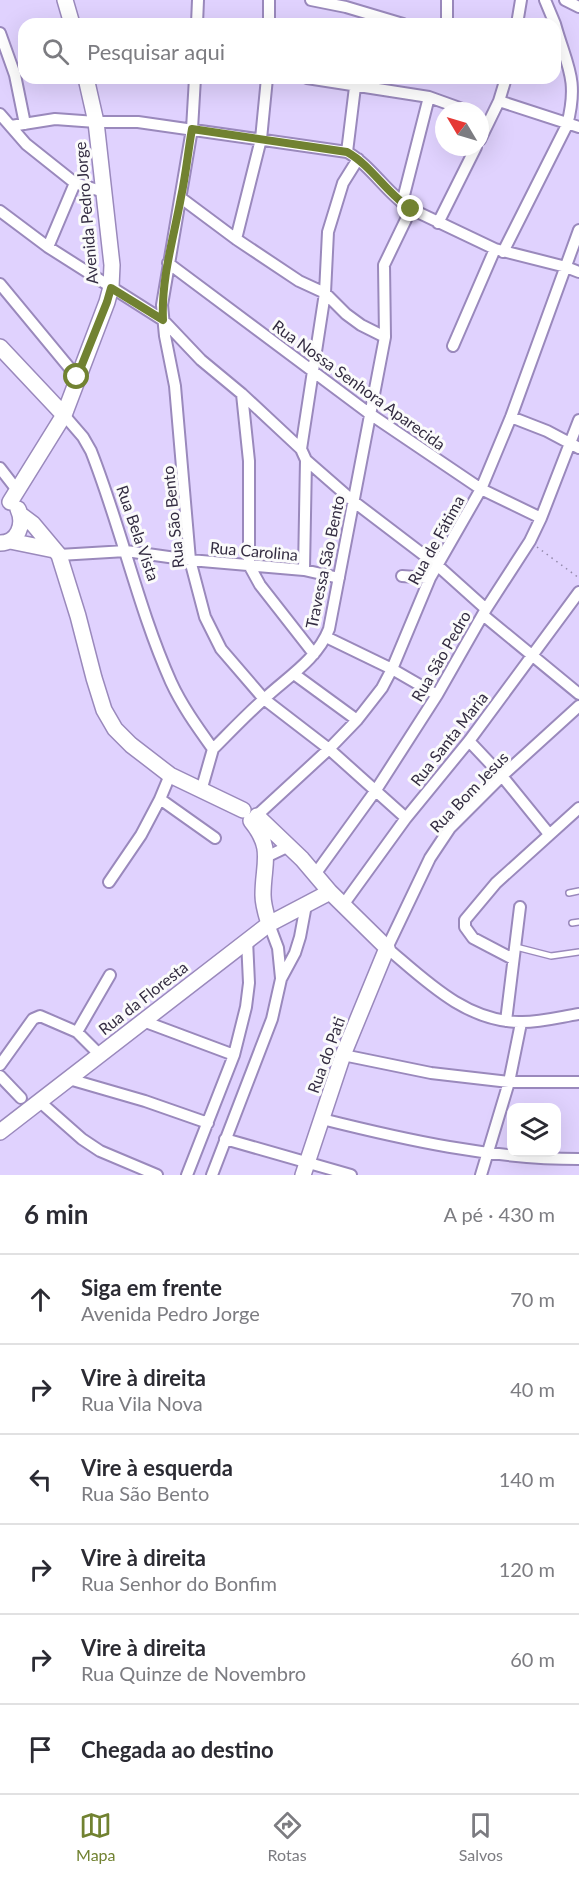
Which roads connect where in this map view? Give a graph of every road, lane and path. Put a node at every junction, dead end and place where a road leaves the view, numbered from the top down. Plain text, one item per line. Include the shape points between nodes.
1 (64, 0) edge
2 (198, 0) edge
3 (269, 0) edge
4 (311, 0) edge
5 (447, 0) edge
6 (521, 0) edge
7 (545, 0) edge
8 (565, 0) edge
9 (346, 4) edge
10 (579, 7) edge
11 (70, 18) edge
12 (197, 18) edge
13 (269, 18) edge
14 (386, 18) edge
15 (447, 18) edge
16 (518, 18) edge
17 (552, 18) edge
18 (0, 33) edge
19 (561, 39) edge
20 (575, 75) edge
21 (87, 84) edge
22 (195, 84) edge
23 (266, 84) edge
24 (339, 84) edge
25 (504, 84) edge
26 (355, 87) junction
27 (429, 97) junction
28 (499, 101) junction
29 (443, 102) edge
30 (489, 112) edge
31 (0, 114) edge
32 (96, 123) junction
33 (25, 124) junction
34 (567, 125) junction
35 (11, 126) junction
36 (579, 127) edge
37 (192, 129) junction
38 (261, 139) junction
39 (347, 152) junction
40 (472, 156) edge
41 (358, 159) junction
42 (75, 183) junction
43 (104, 192) junction
44 (181, 198) junction
45 (406, 206) junction
46 (0, 211) edge
47 (438, 223) junction
48 (579, 230) edge
49 (236, 239) junction
50 (48, 247) junction
51 (499, 250) junction
52 (168, 263) junction
53 (566, 267) junction
54 (579, 272) edge
55 (0, 284) edge
56 (111, 288) junction
57 (325, 293) junction
58 (163, 320) junction
59 (385, 337) junction
60 (453, 346) dead end
61 (0, 347) edge
62 (314, 374) junction
63 (77, 377) junction
64 (242, 394) junction
65 (370, 414) junction
66 (64, 415) junction
67 (511, 417) junction
68 (579, 420) edge
69 (575, 446) edge
70 (301, 449) junction
71 (306, 460) junction
72 (0, 468) edge
73 (481, 489) junction
74 (6, 498) edge
75 (353, 501) junction
76 (21, 515) junction
77 (542, 518) junction
78 (530, 541) junction
79 (4, 544) edge
80 (126, 551) junction
81 (56, 552) junction
82 (190, 560) junction
83 (249, 565) junction
84 (437, 565) junction
85 (304, 570) junction
86 (402, 576) dead end
87 (339, 578) junction
88 (430, 578) junction
89 (579, 578) edge
90 (579, 592) edge
91 (484, 612) junction
92 (326, 637) junction
93 (314, 654) junction
94 (533, 655) junction
95 (392, 669) junction
96 (294, 674) junction
97 (579, 694) edge
98 (437, 695) junction
99 (264, 699) junction
100 (579, 706) edge
101 (357, 720) junction
102 (469, 741) junction
103 (213, 749) junction
104 (329, 749) junction
105 (170, 775) junction
106 (502, 776) junction
107 (376, 789) junction
108 (201, 791) junction
109 (160, 799) junction
110 (579, 808) edge
111 (250, 815) junction
112 (406, 818) junction
113 (549, 834) junction
114 (216, 838) dead end
115 (289, 846) junction
116 (266, 857) junction
117 (316, 873) junction
118 (109, 882) dead end
119 (579, 891) edge
120 (330, 892) junction
121 (569, 893) dead end
122 (306, 905) junction
123 (343, 905) junction
124 (520, 907) dead end
125 (579, 922) edge
126 (268, 924) junction
127 (572, 924) dead end
128 (247, 940) junction
129 (514, 946) junction
130 (387, 948) junction
131 (579, 952) edge
132 (513, 960) junction
133 (110, 975) dead end
134 (281, 979) junction
135 (579, 1014) edge
136 (143, 1021) junction
137 (506, 1021) junction
138 (521, 1023) junction
139 (77, 1032) junction
140 (99, 1054) junction
141 (234, 1055) junction
142 (343, 1055) junction
143 (0, 1065) edge
144 (0, 1076) edge
145 (69, 1079) junction
146 (508, 1082) junction
147 (579, 1082) edge
148 (21, 1098) dead end
149 (39, 1101) junction
150 (322, 1119) junction
151 (208, 1123) junction
152 (0, 1132) edge
153 (225, 1139) junction
154 (487, 1153) junction
155 (579, 1159) edge
156 (305, 1168) edge
157 (157, 1175) edge
158 (187, 1175) edge
159 (212, 1175) edge
160 (351, 1175) edge
161 (481, 1175) edge

1 - 11 street
2 - 12 street
3 - 13 street
4 - 9 street
5 - 15 street
6 - 16 street
7 - 17 street
8 - 10 street
9 - 14 street
18 - 33 street via 15,75
19 - 20 street
20 - 34 street
21 - 32 street, Avenida Pedro Jorge
22 - 37 street, Rua São Bento
23 - 38 street
24 - 26 street
25 - 28 street
26 - 27 street
26 - 39 street
27 - 29 street
27 - 45 street, Travessa São Bento
28 - 30 street
28 - 34 street
31 - 35 street
32 - 33 street via 55,119
32 - 37 street via 138,122
32 - 43 street, Avenida Pedro Jorge
33 - 35 street
34 - 36 street
34 - 51 street
35 - 42 street via 26,144
37 - 38 street
37 - 44 street, Rua São Bento
38 - 39 street
38 - 49 street
39 - 41 street
40 - 47 street
41 - 45 street
41 - 57 street via 343,183 328,232
42 - 43 street
42 - 50 street, Avenida Pedro Jorge
43 - 56 street, Avenida Pedro Jorge
44 - 49 street
44 - 52 street, Rua São Bento
45 - 47 street
45 - 59 street, Travessa São Bento via 384,265
46 - 50 street
47 - 51 street
48 - 53 street, Rua de Fátima
49 - 57 street via 299,281
50 - 56 street
51 - 53 street
51 - 60 street
52 - 58 street, Rua São Bento
52 - 62 street, Rua Nossa Senhora Aparecida
53 - 54 street
53 - 67 street, Rua de Fátima
55 - 63 street
56 - 58 street
56 - 63 street, Avenida Pedro Jorge
57 - 59 street via 361,325
57 - 62 street
58 - 64 street via 201,360
58 - 82 street, Rua São Bento via 175,386
59 - 65 street, Travessa São Bento
61 - 66 street, Rua Bela Vista
62 - 65 street, Rua Nossa Senhora Aparecida
62 - 70 street
63 - 66 street, Avenida Pedro Jorge
64 - 70 street
64 - 83 street via 249,461
65 - 73 street, Rua Nossa Senhora Aparecida
65 - 75 street, Travessa São Bento
66 - 74 street, Avenida Pedro Jorge
66 - 80 street, Rua Bela Vista via 91,451
67 - 69 street
67 - 73 street, Rua de Fátima
68 - 69 street, Rua São Pedro
69 - 77 street, Rua São Pedro
70 - 71 street
71 - 75 street
71 - 85 street
72 - 74 street
73 - 77 street, Rua Nossa Senhora Aparecida
73 - 84 street, Rua de Fátima
74 - 76 street
75 - 84 street
75 - 87 street, Travessa São Bento
76 - 79 street via 18,534
76 - 81 street
77 - 78 street, Rua São Pedro
78 - 89 path
78 - 91 street, Rua São Pedro
79 - 81 street
80 - 81 street, Rua Carolina
80 - 82 street, Rua Carolina
80 - 103 street, Rua Bela Vista via 172,684
81 - 105 street via 104,710 131,745
82 - 83 street, Rua Carolina
82 - 99 street, Rua São Bento via 211,632
83 - 85 street, Rua Carolina
83 - 93 street
84 - 88 street, Rua de Fátima
84 - 91 street
85 - 87 street, Rua Carolina
86 - 88 street
87 - 92 street, Travessa São Bento
88 - 95 street, Rua de Fátima
90 - 94 street, Rua Santa Maria
91 - 94 street
91 - 98 street, Rua São Pedro
92 - 93 street, Travessa São Bento
92 - 95 street
93 - 96 street, Travessa São Bento
94 - 97 street
94 - 102 street, Rua Santa Maria
95 - 98 street
95 - 101 street, Rua de Fátima
96 - 99 street, Travessa São Bento
96 - 101 street
98 - 107 street, Rua São Pedro
99 - 103 street, Travessa São Bento
99 - 104 street, Rua São Bento
100 - 106 street, Rua Bom Jesus
101 - 104 street, Rua de Fátima
102 - 106 street
102 - 112 street, Rua Santa Maria
103 - 108 street
104 - 107 street, Rua São Bento
104 - 111 street, Rua de Fátima
105 - 108 street
105 - 109 street
106 - 113 street
106 - 130 street, Rua Bom Jesus via 450,828 435,850
107 - 112 street, Rua São Bento
107 - 117 street, Rua São Pedro
108 - 111 street
109 - 114 street
109 - 118 street via 141,836
110 - 113 street
111 - 115 street
111 - 116 street via 261,833
112 - 123 street, Rua Santa Maria
113 - 132 street via 496,883 465,920 467,933 473,938
115 - 116 street
115 - 117 street
116 - 126 street via 263,896
117 - 120 street
119 - 121 lane
120 - 122 street, Rua da Floresta
120 - 123 street
122 - 126 street, Rua da Floresta
122 - 134 street via 294,953
123 - 130 street
124 - 129 street
125 - 127 lane
126 - 128 street, Rua da Floresta
126 - 134 street via 276,937
128 - 136 street, Rua da Floresta
128 - 141 street via 249,983
129 - 131 lane via 551,956
129 - 132 street
130 - 137 street via 440,993 487,1017
130 - 142 street, Rua do Pati
132 - 137 street
133 - 139 street
134 - 153 street via 272,1019
135 - 138 street
136 - 140 street, Rua da Floresta
136 - 141 street
137 - 138 street
138 - 146 street
139 - 140 street
139 - 143 street via 36,1017
140 - 145 street, Rua da Floresta
141 - 151 street
142 - 146 street via 431,1073
142 - 150 street, Rua do Pati
144 - 148 street
145 - 149 street, Rua da Floresta
145 - 151 street
146 - 147 street
146 - 154 street
149 - 152 street, Rua da Floresta
149 - 157 street via 100,1151
150 - 154 street via 441,1147
150 - 156 street, Rua do Pati
151 - 158 street
153 - 156 street
153 - 159 street
154 - 155 street
154 - 161 street
156 - 160 street

